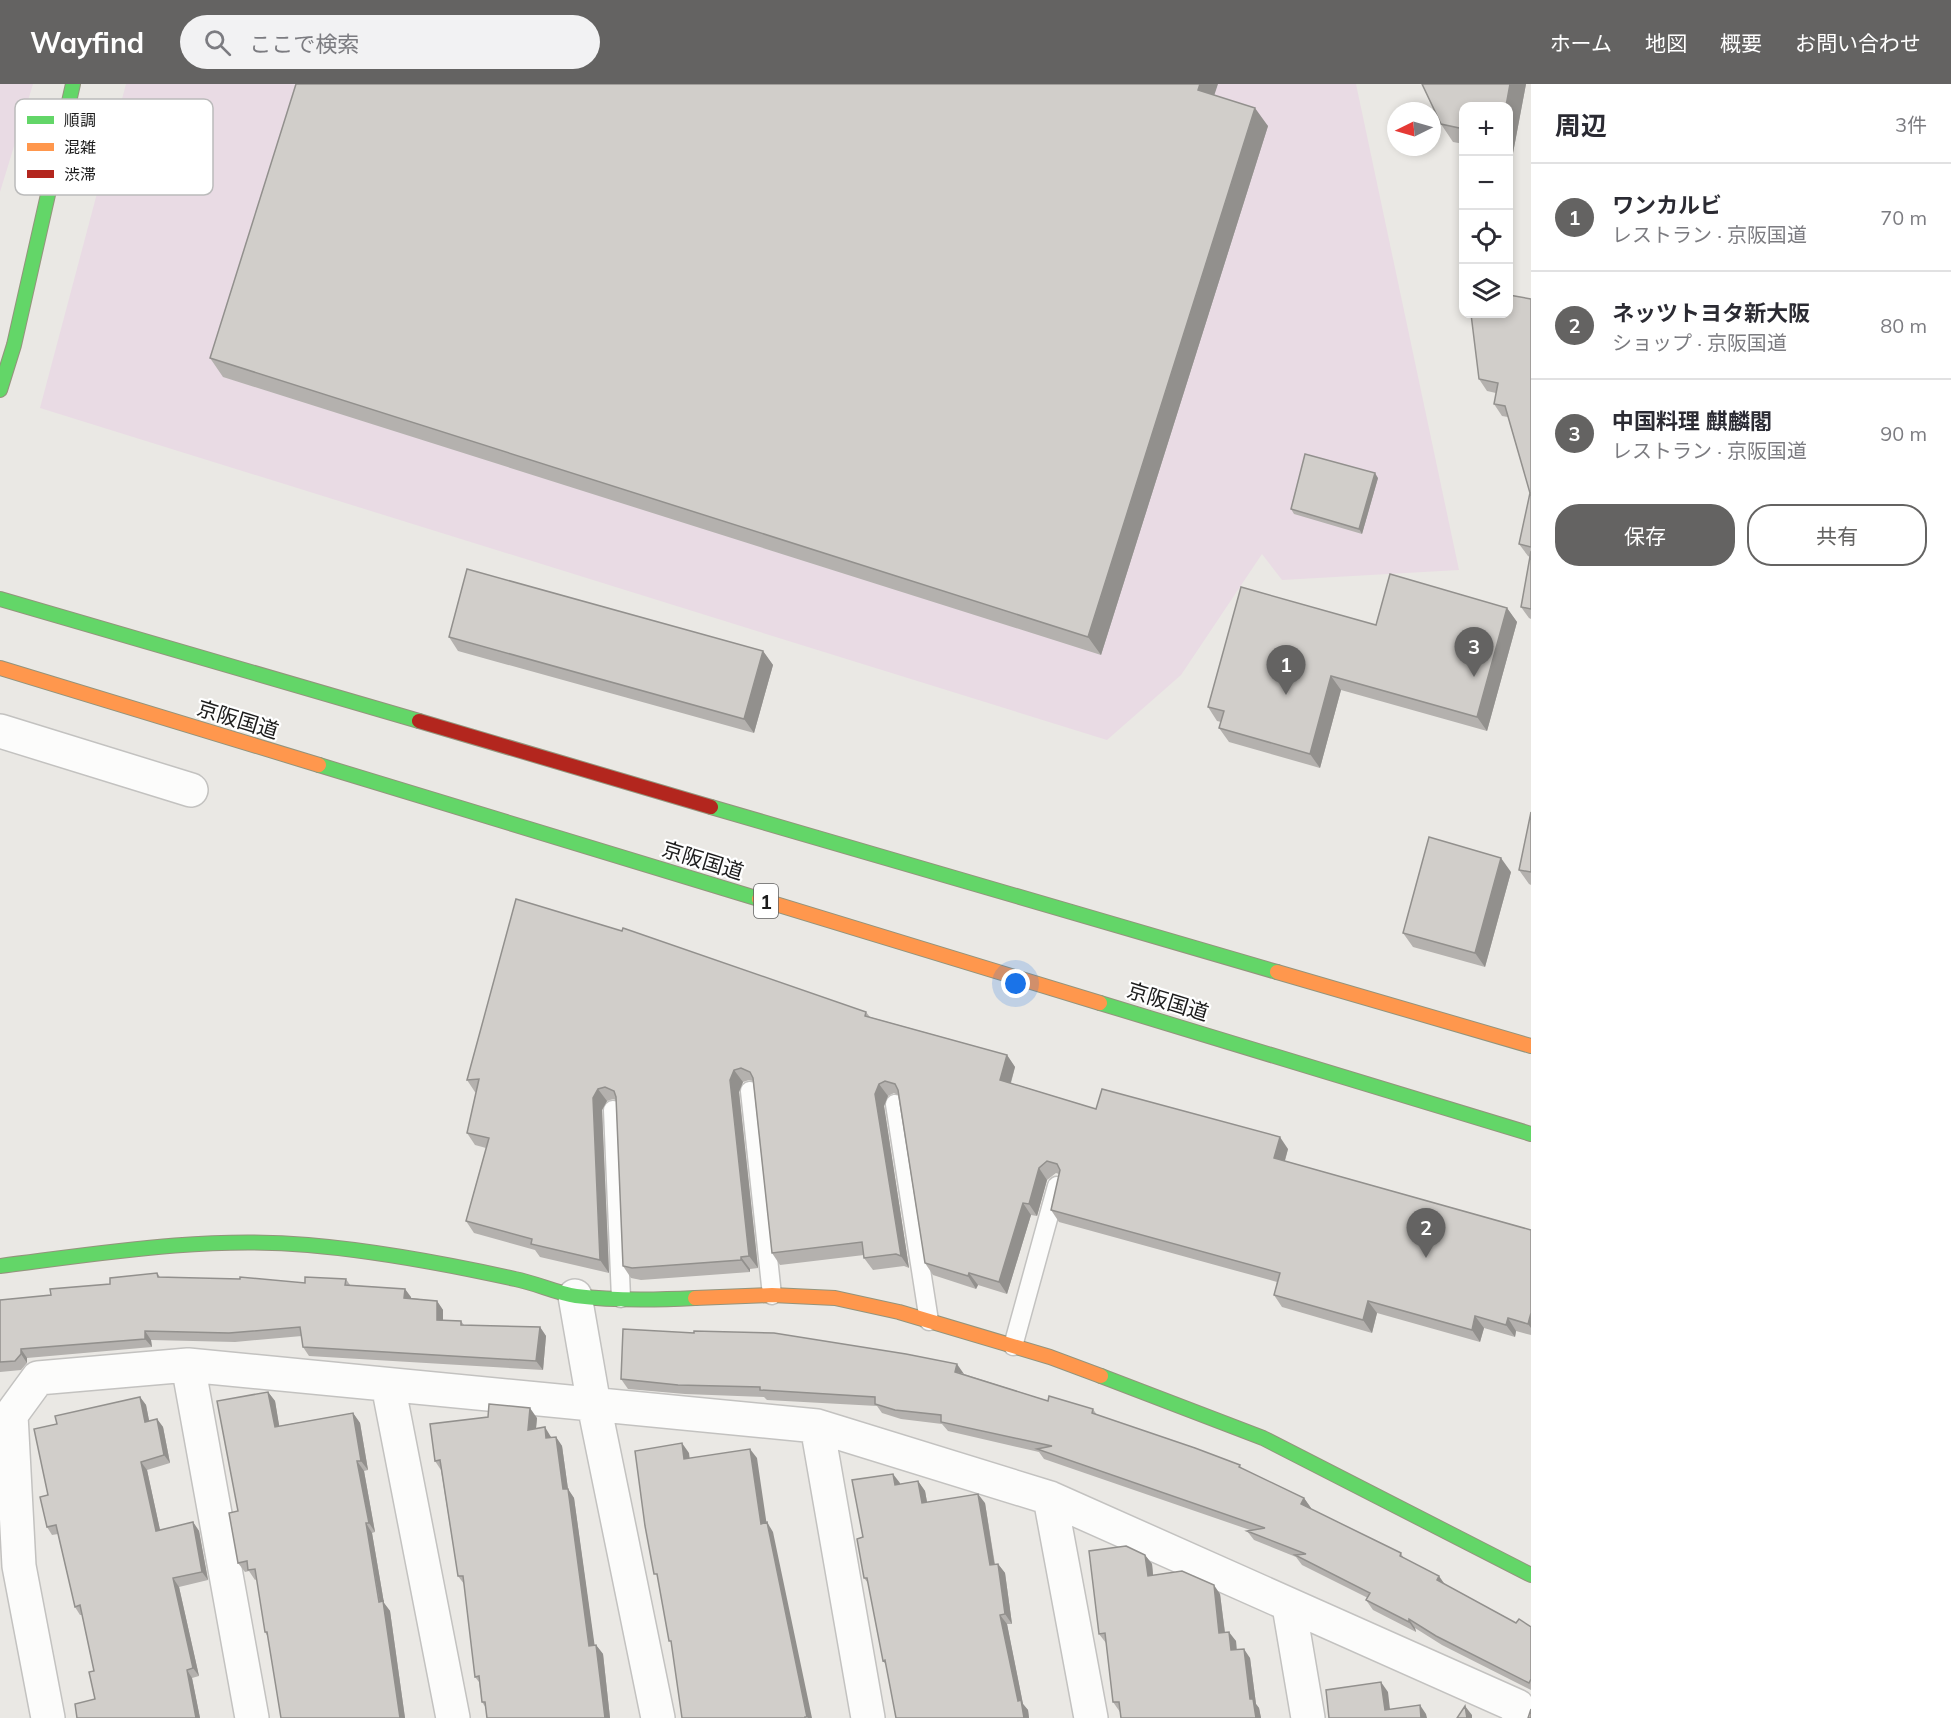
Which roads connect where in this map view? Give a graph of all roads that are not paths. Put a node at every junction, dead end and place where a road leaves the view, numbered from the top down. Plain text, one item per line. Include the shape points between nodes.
1 (73, 84) edge
2 (70, 99) edge
3 (48, 195) edge
4 (0, 390) edge
5 (0, 599) edge
6 (0, 668) edge
7 (0, 731) edge
8 (191, 790) dead end
9 (1531, 1046) edge
10 (750, 1090) edge
11 (896, 1104) edge
12 (613, 1110) edge
13 (1531, 1134) edge
14 (1058, 1185) edge
15 (0, 1266) edge
16 (772, 1295) junction
17 (575, 1296) junction
18 (621, 1299) junction
19 (929, 1321) junction
20 (1013, 1346) junction
21 (188, 1365) junction
22 (388, 1385) junction
23 (594, 1404) junction
24 (817, 1426) junction
25 (1050, 1498) junction
26 (1531, 1575) edge
27 (1289, 1606) junction
28 (48, 1718) edge
29 (252, 1718) edge
30 (453, 1718) edge
31 (658, 1718) edge
32 (868, 1718) edge
33 (1091, 1718) edge
34 (1308, 1718) edge
35 (1519, 1718) edge

1 - 2 main road
3 - 4 main road
5 - 9 main road
6 - 13 main road, 京阪国道 / 1
7 - 8 street
10 - 16 lane
11 - 19 lane
12 - 18 lane
14 - 20 lane
15 - 17 main road via 176,1244 308,1245 396,1256 517,1279
16 - 18 main road
16 - 19 main road via 835,1298
17 - 18 main road
17 - 23 street
19 - 20 main road
20 - 26 main road via 1263,1438
21 - 22 street
21 - 28 street via 38,1378 11,1415 19,1566
21 - 29 street
22 - 23 street
22 - 30 street
23 - 24 street
23 - 31 street
24 - 25 street
24 - 32 street
25 - 27 street
25 - 33 street
27 - 34 street
27 - 35 street via 1516,1706

